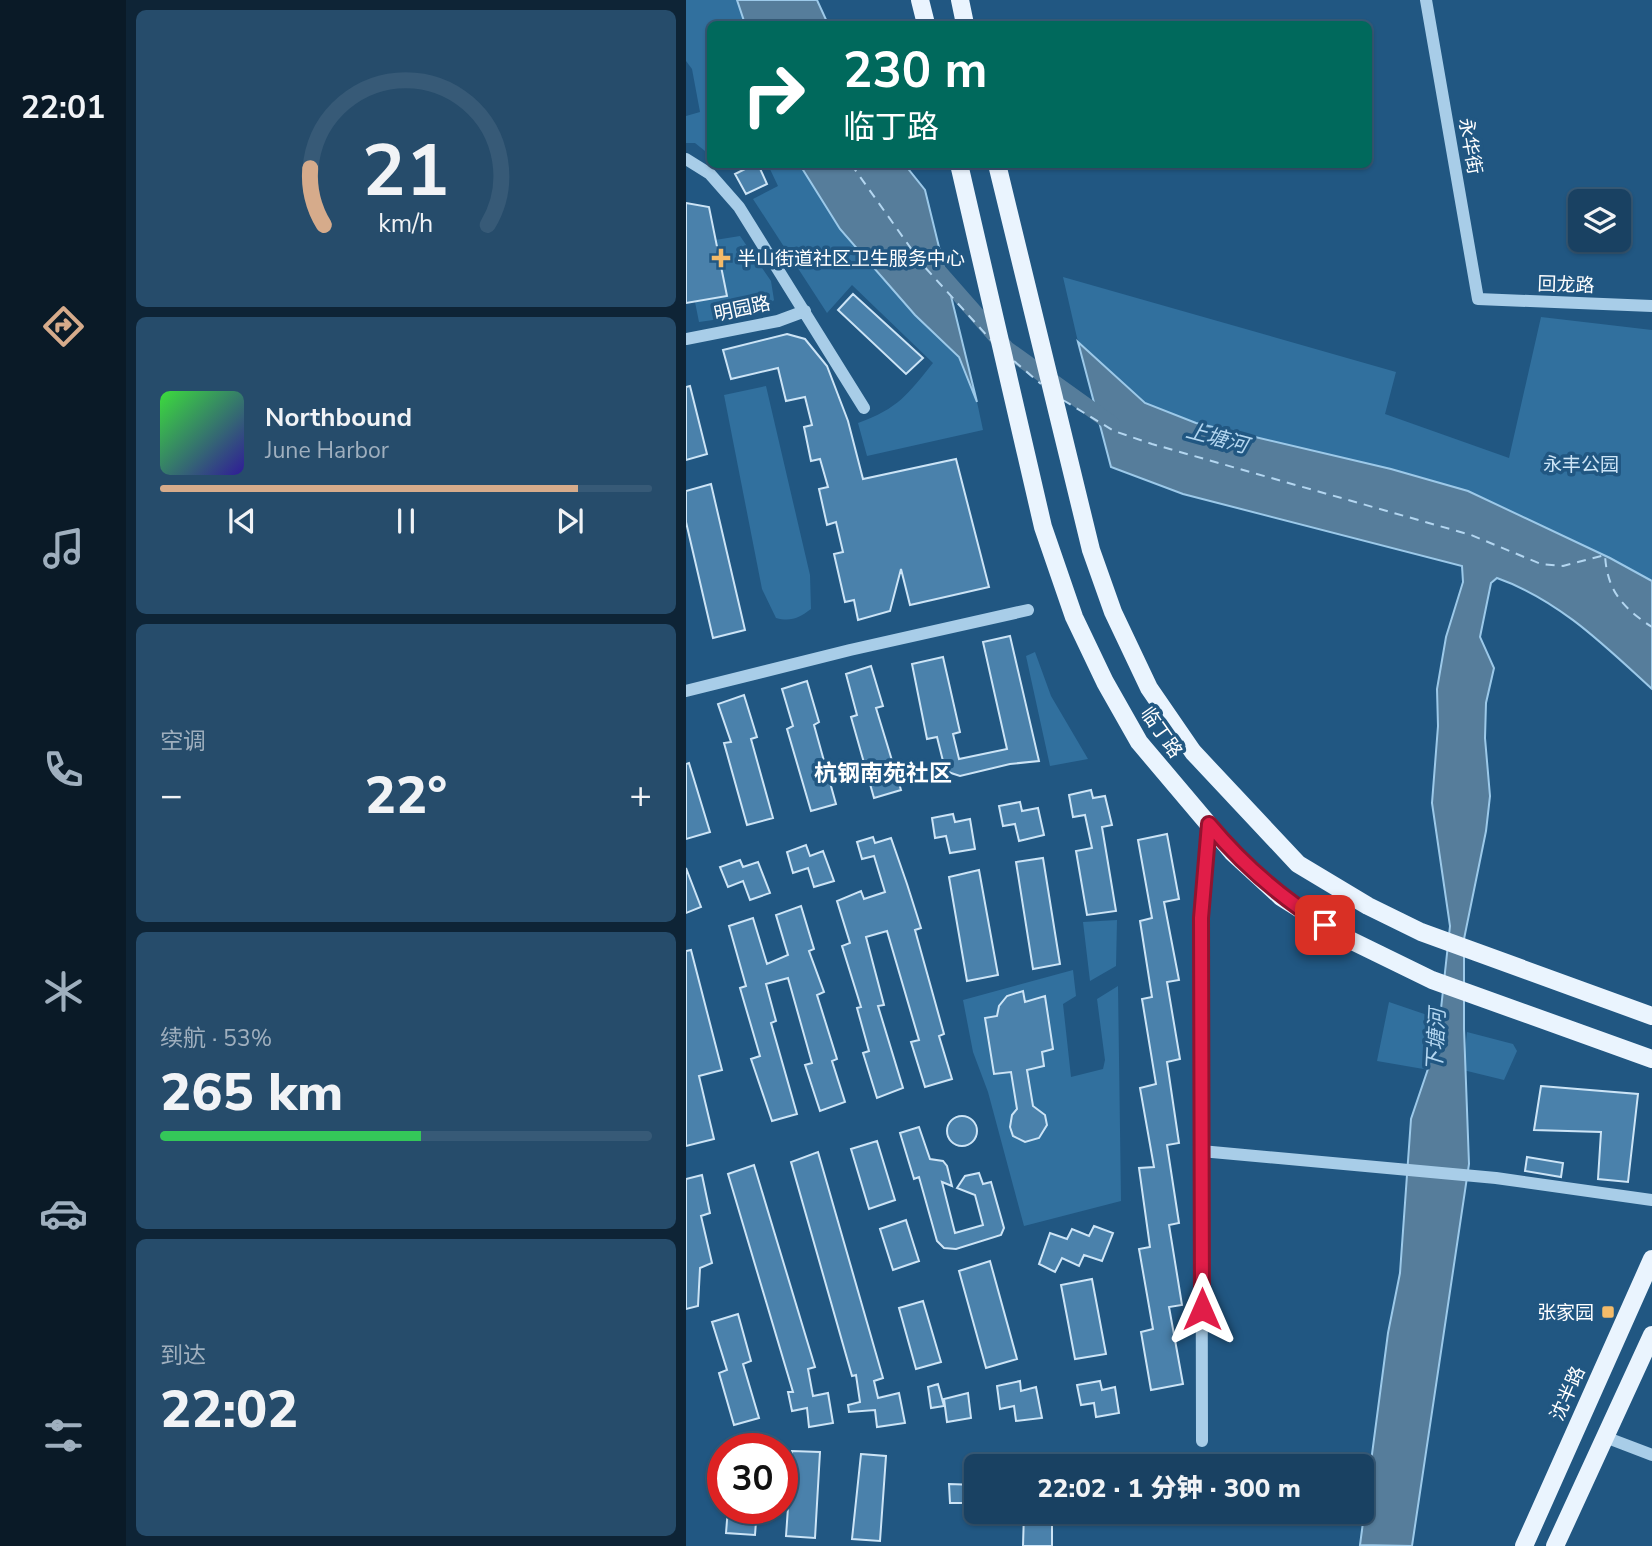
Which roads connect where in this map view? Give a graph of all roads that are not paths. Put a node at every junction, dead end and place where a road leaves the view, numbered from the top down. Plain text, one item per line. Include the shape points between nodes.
1 (920, 0) edge
2 (960, 0) edge
3 (1426, 0) edge
4 (925, 21) edge
5 (964, 21) edge
6 (686, 159) edge
7 (960, 168) edge
8 (998, 168) edge
9 (1478, 299) joint
10 (1652, 306) edge
11 (805, 311) junction
12 (686, 339) edge
13 (864, 408) dead end
14 (1028, 610) dead end
15 (686, 691) edge
16 (1209, 824) junction
17 (1652, 1016) edge
18 (1652, 1059) edge
19 (1201, 1151) junction
20 (1652, 1199) edge
21 (1652, 1259) edge
22 (1652, 1335) edge
23 (1605, 1437) junction
24 (1202, 1441) dead end
25 (1652, 1455) edge
26 (1524, 1546) edge
27 (1555, 1546) edge

1 - 4 main road
2 - 5 main road
3 - 9 street, 永华街
6 - 11 street via 710,174 739,206
7 - 16 main road, 临丁路 via 1043,527 1074,617 1139,742
8 - 17 main road, 临丁路 via 1091,550 1113,612 1149,688 1194,752 1298,864 1421,932
9 - 10 street, 回龙路
11 - 12 street, 明园路 via 778,321
11 - 13 street
14 - 15 street
16 - 18 main road, 临丁路 via 1281,897 1348,939 1475,997
16 - 19 street via 1201,918
19 - 20 street via 1496,1178
19 - 24 street
21 - 26 main road, 沈半路
22 - 23 main road
23 - 25 street
23 - 27 main road

